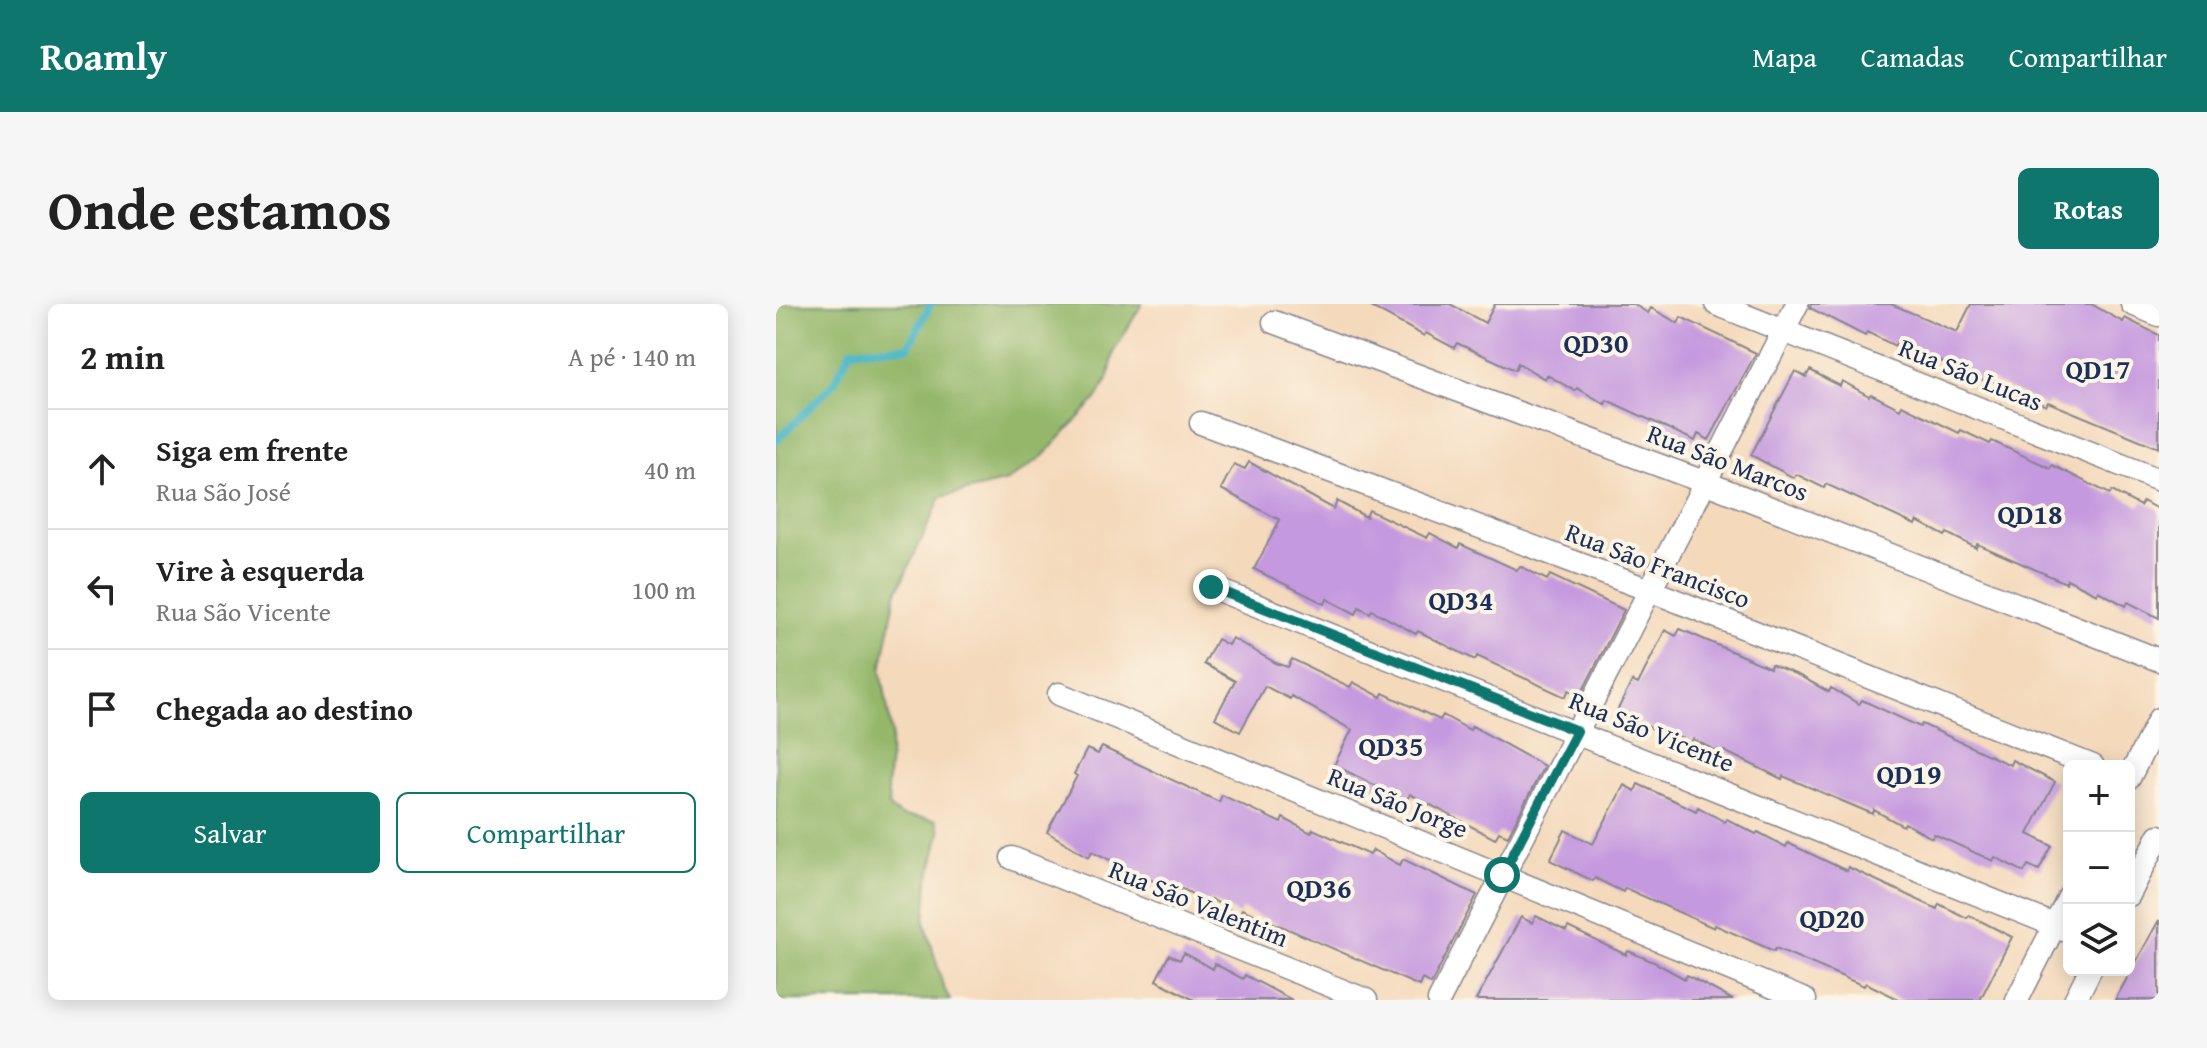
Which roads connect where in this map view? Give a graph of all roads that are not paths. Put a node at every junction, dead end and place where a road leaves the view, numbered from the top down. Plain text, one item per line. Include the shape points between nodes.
1 (1716, 304) edge
2 (1797, 304) edge
3 (2132, 304) edge
4 (2159, 315) edge
5 (1274, 322) dead end
6 (1785, 330) junction
7 (1201, 423) dead end
8 (2159, 480) edge
9 (1704, 482) junction
10 (1211, 587) dead end
11 (1649, 590) junction
12 (2159, 660) edge
13 (1059, 694) dead end
14 (2159, 719) edge
15 (1577, 731) junction
16 (2152, 749) edge
17 (2078, 760) edge
18 (2135, 770) edge
19 (2159, 836) edge
20 (1012, 858) dead end
21 (1502, 875) junction
22 (2149, 879) edge
23 (2067, 904) edge
24 (2062, 928) edge
25 (2087, 976) edge
26 (1366, 1000) edge
27 (1439, 1000) edge
28 (1805, 1000) edge
29 (2017, 1000) edge
30 (2075, 1000) edge

1 - 6 street, Rua São Lucas
2 - 6 street
3 - 4 street
5 - 9 street, Rua São Marcos
6 - 8 street, Rua São Lucas
6 - 9 street
7 - 11 street, Rua São Francisco
9 - 11 street
9 - 12 street, Rua São Marcos
10 - 15 street, Rua São Vicente
11 - 15 street
11 - 17 street, Rua São Francisco
13 - 21 street, Rua São Jorge
14 - 16 street
15 - 21 street
15 - 24 street, Rua São Vicente
16 - 18 street
19 - 22 street
20 - 26 street, Rua São Valentim
21 - 27 street
21 - 28 street, Rua São Jorge
23 - 24 street
24 - 29 street
25 - 30 street

